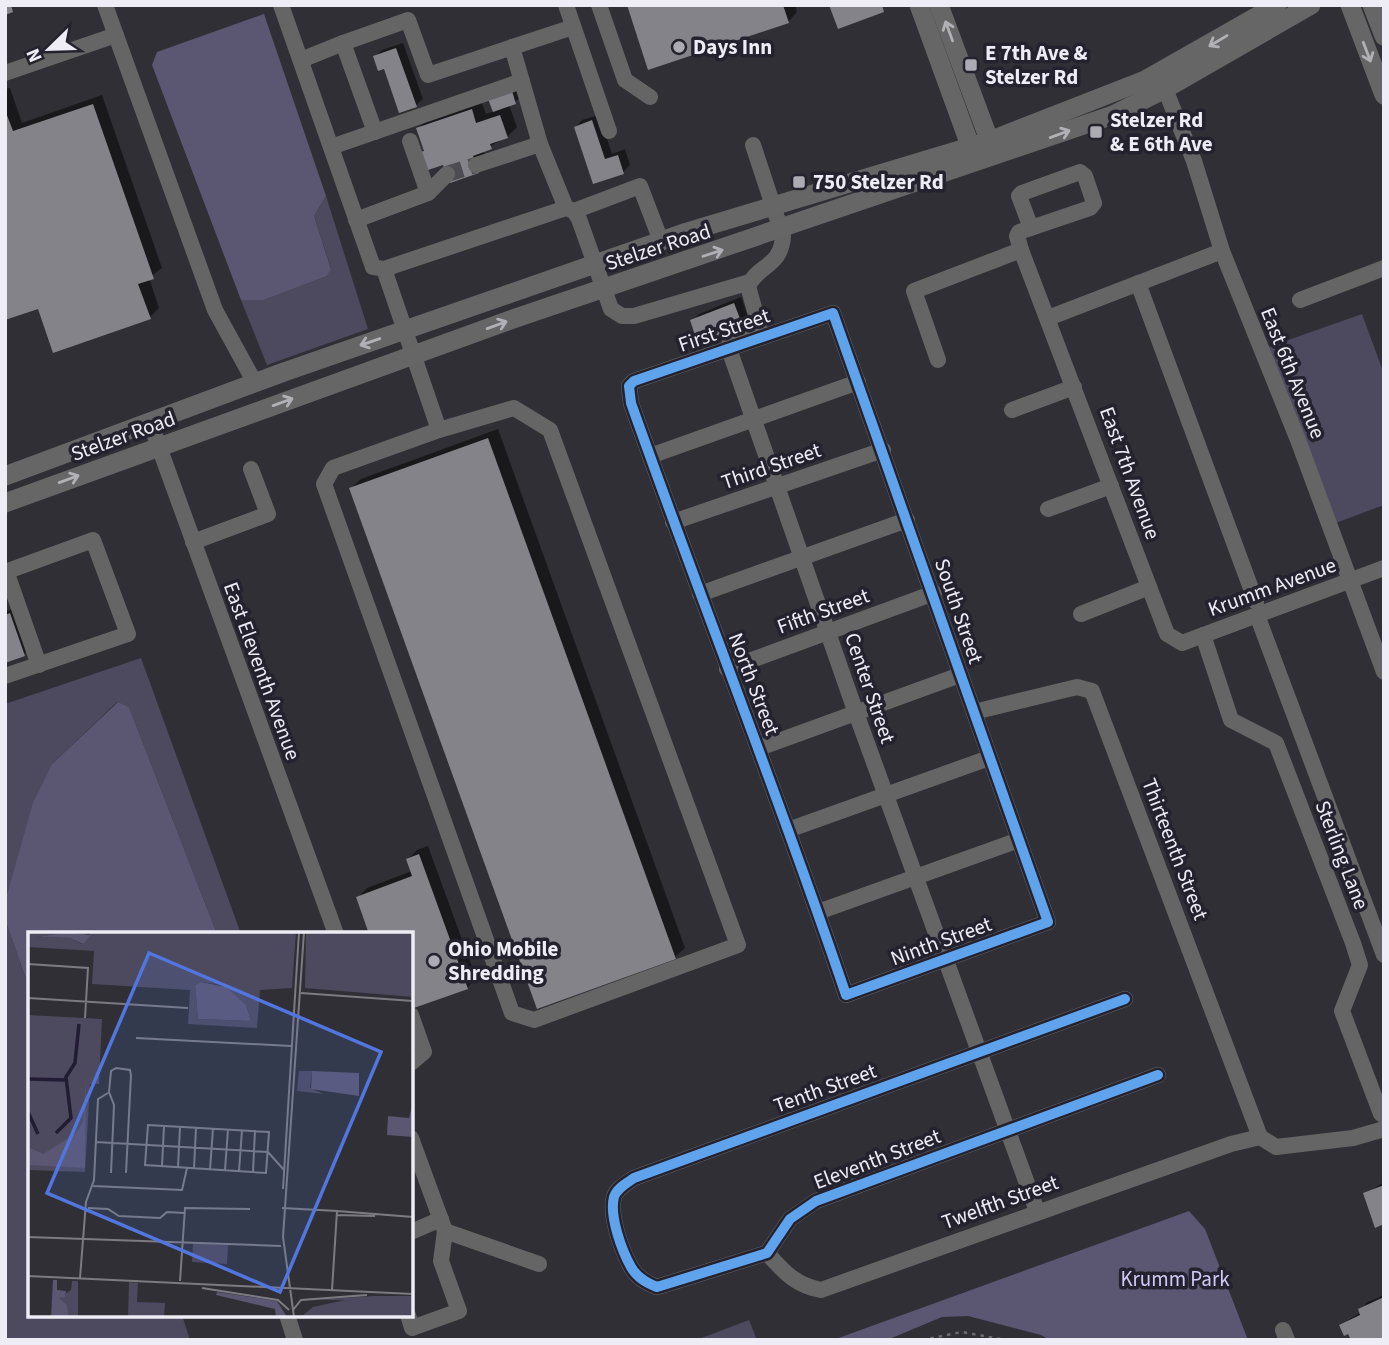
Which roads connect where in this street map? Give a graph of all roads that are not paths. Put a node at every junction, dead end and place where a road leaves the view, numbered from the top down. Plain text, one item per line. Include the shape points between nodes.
1 (105, 5) edge
2 (281, 5) edge
3 (566, 5) edge
4 (599, 5) edge
5 (919, 5) edge
6 (939, 5) edge
7 (1276, 5) edge
8 (1311, 5) edge
9 (1350, 5) edge
10 (1372, 5) edge
11 (573, 27) junction
12 (116, 35) junction
13 (1384, 36) edge
14 (343, 43) junction
15 (512, 47) junction
16 (301, 60) junction
17 (5, 73) edge
18 (944, 73) junction
19 (522, 81) junction
20 (1165, 89) junction
21 (1384, 95) edge
22 (650, 97) dead end
23 (609, 131) dead end
24 (375, 132) junction
25 (410, 141) dead end
26 (540, 144) junction
27 (753, 145) dead end
28 (331, 147) junction
29 (983, 152) junction
30 (927, 162) junction
31 (476, 164) tunnel mouth
32 (447, 174) tunnel mouth
33 (428, 193) junction
34 (772, 205) junction
35 (570, 209) junction
36 (356, 220) junction
37 (1031, 228) junction
38 (781, 230) junction
39 (661, 241) junction
40 (1021, 250) junction
41 (1222, 251) junction
42 (594, 264) junction
43 (1384, 268) edge
44 (384, 269) junction
45 (750, 282) junction
46 (1138, 284) junction
47 (602, 289) junction
48 (1300, 300) dead end
49 (833, 313) joint
50 (1048, 318) junction
51 (405, 329) junction
52 (729, 349) junction
53 (414, 355) junction
54 (938, 360) dead end
55 (858, 382) junction
56 (255, 383) junction
57 (629, 386) joint
58 (1074, 387) junction
59 (1012, 410) dead end
60 (754, 418) junction
61 (150, 422) junction
62 (439, 430) junction
63 (159, 447) junction
64 (883, 450) junction
65 (650, 456) junction
66 (251, 469) dead end
67 (5, 475) edge
68 (1111, 486) junction
69 (777, 487) junction
70 (5, 503) edge
71 (1048, 509) dead end
72 (907, 520) junction
73 (673, 522) junction
74 (194, 542) junction
75 (802, 558) junction
76 (1384, 568) edge
77 (6, 571) edge
78 (1349, 581) junction
79 (1149, 587) junction
80 (700, 593) junction
81 (934, 593) junction
82 (1256, 608) junction
83 (12, 609) edge
84 (1081, 614) dead end
85 (827, 631) junction
86 (1203, 635) junction
87 (1175, 640) joint
88 (39, 665) junction
89 (727, 669) junction
90 (1384, 672) edge
91 (960, 675) junction
92 (5, 676) edge
93 (974, 712) junction
94 (856, 713) junction
95 (759, 748) junction
96 (989, 758) junction
97 (885, 795) junction
98 (788, 830) junction
99 (1019, 840) junction
100 (915, 877) junction
101 (818, 912) junction
102 (1048, 922) joint
103 (335, 932) edge
104 (1384, 955) edge
105 (947, 960) junction
106 (846, 995) joint
107 (1125, 999) dead end
108 (413, 1020) edge
109 (980, 1051) junction
110 (413, 1061) edge
111 (1158, 1075) dead end
112 (1382, 1121) edge
113 (1007, 1130) junction
114 (1260, 1137) junction
115 (413, 1143) edge
116 (1037, 1211) junction
117 (443, 1225) junction
118 (413, 1231) edge
119 (767, 1253) junction
120 (539, 1264) dead end
121 (288, 1317) edge
122 (409, 1317) edge
123 (295, 1340) edge

1 - 12 street
2 - 16 street
3 - 11 street
4 - 22 street via 625,80
5 - 18 main road
29 -> 6 main road
7 -> 29 main road, Stelzer Road via 1152,76
8 - 20 main road, Stelzer Road
9 -> 21 main road
10 - 13 main road
11 - 15 street
11 - 23 street
12 - 17 street
12 - 56 street via 215,310
14 - 15 street via 408,20 428,75
14 - 16 street
14 - 24 street
15 - 19 street
16 - 28 street
18 - 29 main road
18 - 30 main road via 953,108 951,134 945,149
19 - 24 street
19 - 26 street
29 -> 20 main road, Stelzer Road via 1113,115
20 - 41 street, East 6th Avenue
24 - 28 street
25 - 33 street
26 - 31 street
26 - 35 street
27 - 34 street
28 - 36 street
29 - 30 main road, Stelzer Road
29 - 38 main road, Stelzer Road
30 - 34 main road, Stelzer Road
32 - 33 street
33 - 36 street
34 - 38 street
34 - 39 main road, Stelzer Road
35 - 39 street via 640,186
35 - 42 street
35 - 44 street
36 - 44 street via 373,267
37 - 37 street via 1090,208 1094,203 1085,176 1080,172 1022,193
37 - 40 street via 1017,236
38 - 45 street via 782,248 776,260
47 -> 38 main road, Stelzer Road
39 - 42 main road, Stelzer Road
40 - 50 street, East 7th Avenue
40 - 54 street via 914,290
41 - 46 street
41 - 78 street, East 6th Avenue
42 - 47 street
42 - 51 main road, Stelzer Road
43 - 48 street
44 - 51 street
45 - 47 street via 634,316 611,309
45 - 52 street via 748,292 759,326 730,341
46 - 50 street
46 - 82 street
53 -> 47 main road, Stelzer Road
49 - 52 street, First Street
49 - 55 street, South Street
50 - 58 street, East 7th Avenue
51 - 53 street
51 -> 56 main road, Stelzer Road
52 - 57 street, First Street
52 - 60 street, Center Street
53 - 62 street
63 -> 53 main road, Stelzer Road
55 - 60 street
55 - 64 street, South Street
56 - 61 main road, Stelzer Road
57 - 65 street, North Street
58 - 59 street
58 - 68 street, East 7th Avenue
60 - 65 street
60 - 69 street, Center Street
61 - 63 street, East Eleventh Avenue
61 - 67 main road, Stelzer Road
62 - 62 street via 514,408 550,430 738,945 534,1020 512,1013 324,484 333,468
70 -> 63 main road, Stelzer Road
63 - 74 street, East Eleventh Avenue
64 - 69 street, Third Street
64 - 72 street, South Street
65 - 73 street, North Street
66 - 74 street via 268,514
68 - 71 street
68 - 79 street, East 7th Avenue
69 - 73 street, Third Street
69 - 75 street, Center Street
72 - 75 street
72 - 81 street, South Street
73 - 80 street, North Street
74 - 103 street, East Eleventh Avenue
75 - 80 street
75 - 85 street, Center Street
76 - 78 street, Krumm Avenue
77 - 83 street
77 - 88 street via 93,540 128,635
78 - 82 street, Krumm Avenue
78 - 90 street, East 6th Avenue
79 - 84 street
79 - 87 street, East 7th Avenue via 1167,634
80 - 89 street, North Street
81 - 85 street, Fifth Street
81 - 91 street, South Street
82 - 86 street, Krumm Avenue
82 - 104 street
83 - 88 street
85 - 89 street, Fifth Street
85 - 94 street, Center Street
86 - 87 street, Krumm Avenue via 1182,643
86 - 112 street, Sterling Lane via 1231,720 1276,743 1353,943 1360,965 1342,1011
88 - 92 street
89 - 95 street, North Street
91 - 93 street, South Street
91 - 94 street
93 - 96 street, South Street
93 - 114 street, Thirteenth Street via 1077,687 1092,691
94 - 95 street
94 - 97 street, Center Street
95 - 98 street, North Street
96 - 97 street
96 - 99 street, South Street
97 - 98 street
97 - 100 street, Center Street
98 - 101 street, North Street
99 - 100 street
99 - 102 street, South Street
100 - 101 street
100 - 105 street, Center Street
101 - 106 street, North Street
102 - 105 street, Ninth Street
105 - 106 street, Ninth Street
105 - 109 street, Center Street
107 - 109 street, Tenth Street
108 - 110 street via 424,1052
109 - 113 street, Center Street
109 - 119 street, Tenth Street via 634,1178 614,1197 615,1222 632,1268 644,1282 657,1287
111 - 113 street, Eleventh Street
112 - 114 street via 1353,1139 1276,1147
113 - 116 street, Center Street
113 - 119 street, Eleventh Street via 816,1201 790,1219
114 - 116 street, Twelfth Street
115 - 117 street
116 - 119 street, Twelfth Street via 821,1290 803,1287 788,1277
117 - 118 street
117 - 120 street
117 - 122 street via 441,1261 459,1311 412,1328
121 - 123 street

